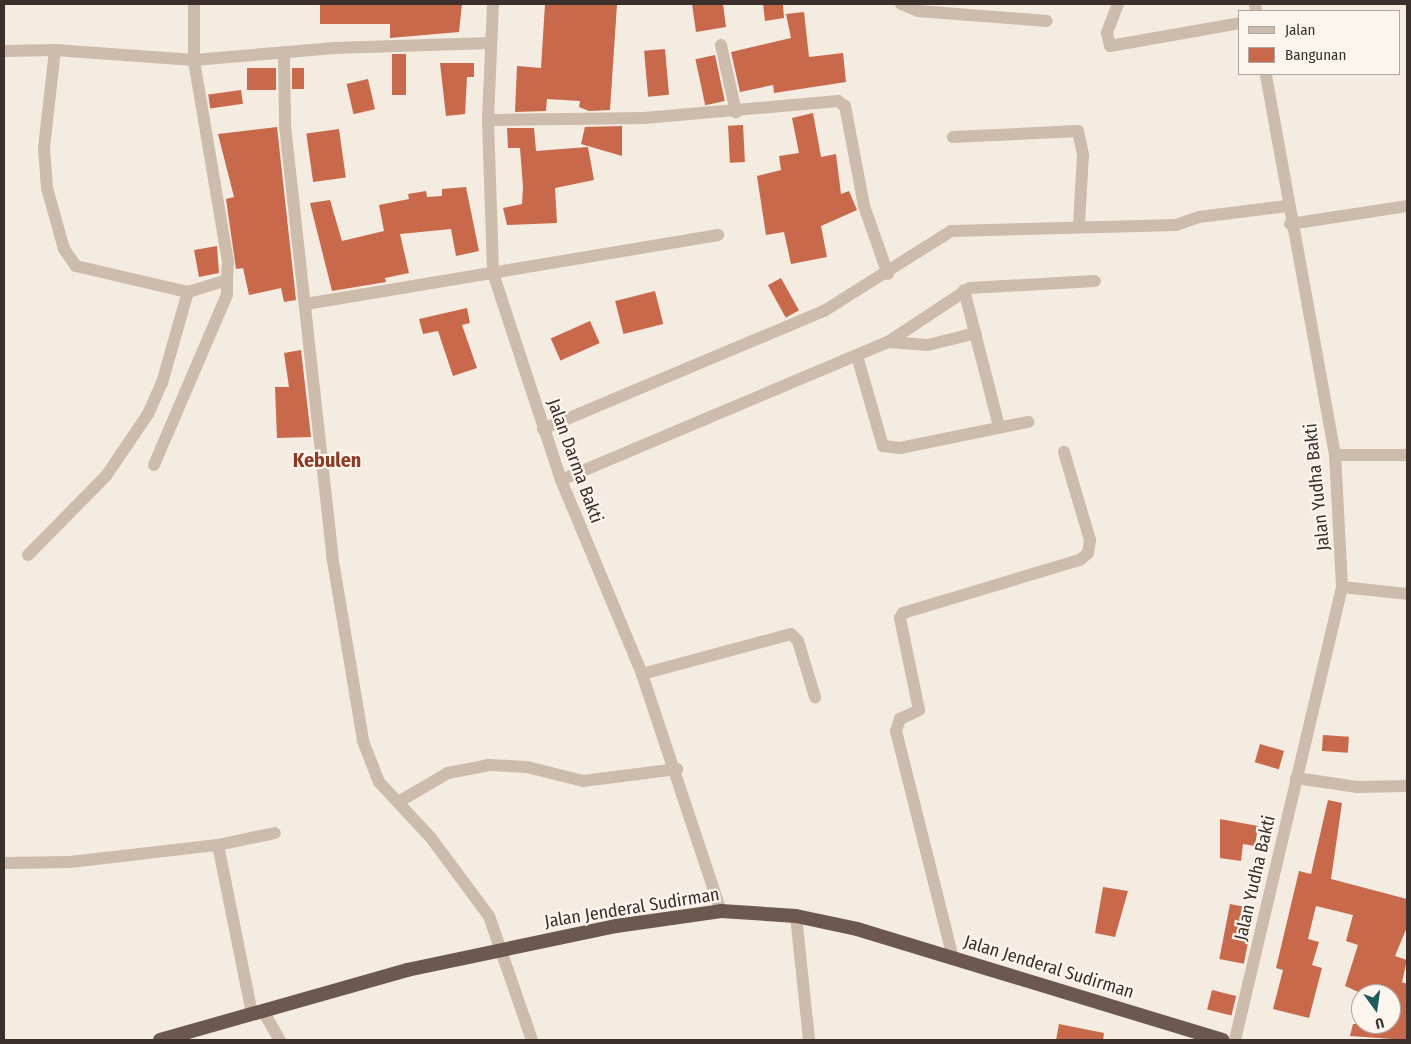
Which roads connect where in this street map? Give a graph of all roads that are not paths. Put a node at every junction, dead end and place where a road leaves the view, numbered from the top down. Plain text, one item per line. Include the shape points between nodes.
1 (194, 4) edge
2 (493, 4) edge
3 (900, 4) edge
4 (1118, 4) edge
5 (1047, 21) dead end
6 (1238, 22) edge
7 (491, 43) junction
8 (721, 45) dead end
9 (55, 50) junction
10 (4, 51) edge
11 (284, 53) junction
12 (194, 60) junction
13 (1266, 75) edge
14 (736, 112) junction
15 (488, 120) junction
16 (953, 137) dead end
17 (1287, 206) junction
18 (1407, 206) edge
19 (1290, 224) junction
20 (1079, 225) junction
21 (718, 235) dead end
22 (493, 273) junction
23 (888, 274) junction
24 (227, 280) junction
25 (1095, 281) dead end
26 (964, 290) junction
27 (188, 292) junction
28 (306, 304) junction
29 (976, 333) junction
30 (888, 342) junction
31 (857, 356) junction
32 (1028, 422) dead end
33 (999, 426) junction
34 (543, 429) junction
35 (1064, 452) dead end
36 (1407, 454) edge
37 (1335, 455) junction
38 (154, 465) dead end
39 (560, 480) junction
40 (28, 555) dead end
41 (1342, 587) junction
42 (1407, 594) edge
43 (642, 674) junction
44 (815, 697) dead end
45 (677, 769) junction
46 (1296, 778) junction
47 (1407, 786) edge
48 (400, 801) junction
49 (275, 833) dead end
50 (218, 844) junction
51 (4, 863) edge
52 (721, 911) junction
53 (796, 916) junction
54 (502, 949) junction
55 (953, 958) junction
56 (258, 1013) junction
57 (160, 1040) edge
58 (280, 1040) edge
59 (532, 1040) edge
60 (809, 1040) edge
61 (1224, 1040) edge
62 (1235, 1040) edge

1 - 12 street
2 - 7 street, Jalan Darma Bakti
3 - 5 street via 918,11
4 - 6 street via 1107,33 1110,46
7 - 11 street
7 - 15 street, Jalan Darma Bakti
8 - 14 street
9 - 10 street
9 - 12 street
9 - 27 street via 44,148 47,188 64,249 76,266
11 - 12 street
11 - 28 street via 285,126
12 - 24 street via 228,262
13 - 17 street, Jalan Yudha Bakti
14 - 15 street
14 - 23 street via 843,104 864,206
15 - 22 street, Jalan Darma Bakti
16 - 20 street via 1078,132 1083,155
17 - 19 street, Jalan Yudha Bakti
17 - 20 street via 1199,217 1176,225
18 - 19 street
19 - 37 street, Jalan Yudha Bakti
20 - 23 street via 951,231
21 - 22 street
22 - 28 street
22 - 34 street, Jalan Darma Bakti
23 - 34 street via 815,315
24 - 27 street
24 - 38 street via 227,295
25 - 26 street
26 - 29 street
26 - 30 street
27 - 40 street via 162,383 148,414 106,476
28 - 48 street via 332,555 354,703 371,766 386,790
29 - 30 street via 928,345
29 - 33 street
30 - 31 street
31 - 33 street via 884,446 900,448
31 - 39 street
32 - 33 street
34 - 39 street, Jalan Darma Bakti
35 - 55 street via 1090,540 1088,553 1080,560 903,613 900,618 919,710 900,719 896,731
36 - 37 street
37 - 41 street, Jalan Yudha Bakti
39 - 43 street, Jalan Darma Bakti
41 - 42 street
41 - 46 street, Jalan Yudha Bakti
43 - 44 street via 791,634 798,641
43 - 45 street, Jalan Darma Bakti
45 - 48 street via 583,781 527,766 489,765 448,774
45 - 52 street, Jalan Darma Bakti
46 - 47 street via 1358,787
46 - 62 street, Jalan Yudha Bakti
48 - 54 street via 486,910
49 - 50 street
50 - 51 street via 70,862
50 - 56 street
52 - 53 highway, Jalan Jenderal Sudirman
52 - 54 highway, Jalan Jenderal Sudirman via 616,926
53 - 55 highway, Jalan Jenderal Sudirman
53 - 60 street
54 - 56 highway, Jalan Jenderal Sudirman via 407,970
54 - 59 street
55 - 61 highway, Jalan Jenderal Sudirman
56 - 57 highway, Jalan Jenderal Sudirman
56 - 58 street

